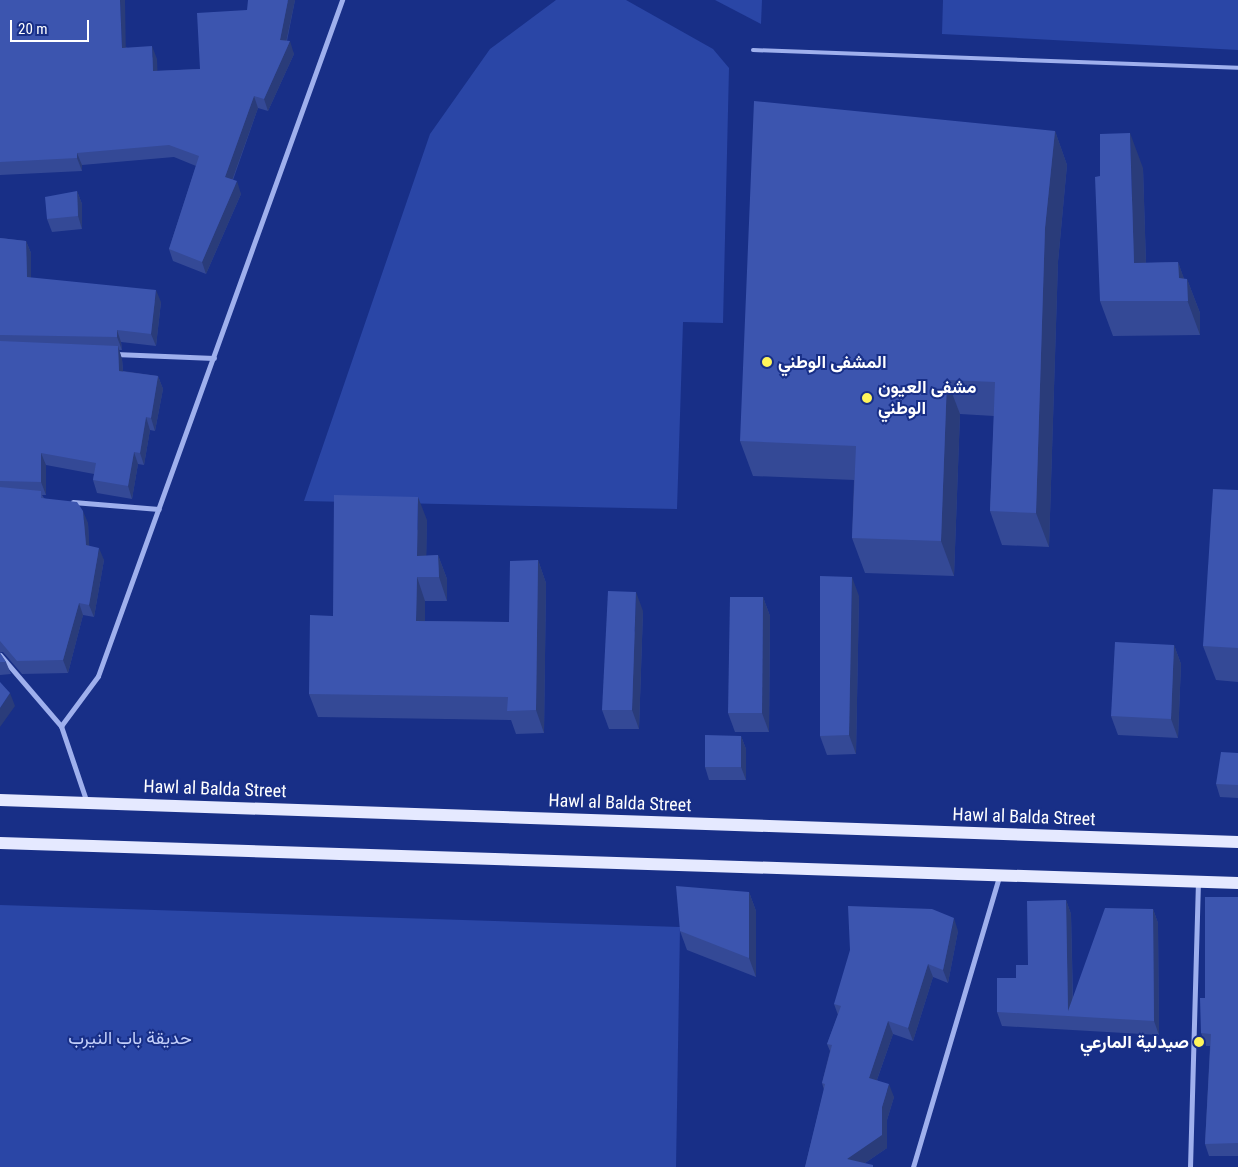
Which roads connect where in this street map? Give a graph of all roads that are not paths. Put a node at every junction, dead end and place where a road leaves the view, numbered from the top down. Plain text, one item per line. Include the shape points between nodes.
1 (342, 0) edge
2 (753, 50) dead end
3 (1238, 68) edge
4 (107, 354) edge
5 (214, 358) junction
6 (60, 501) edge
7 (159, 509) junction
8 (0, 655) edge
9 (61, 726) junction
10 (0, 800) edge
11 (86, 802) junction
12 (1238, 842) edge
13 (0, 843) edge
14 (999, 876) junction
15 (1198, 882) junction
16 (1238, 883) edge
17 (913, 1167) edge
18 (1190, 1167) edge

1 - 5 street
2 - 3 lane
4 - 5 street
5 - 7 street
6 - 7 street
7 - 9 street via 98,676
8 - 9 street
9 - 11 street
10 - 11 main road, Hawl al Balda Street
11 - 12 main road, Hawl al Balda Street
13 - 14 main road
14 - 15 main road
14 - 17 street
15 - 16 main road
15 - 18 street

